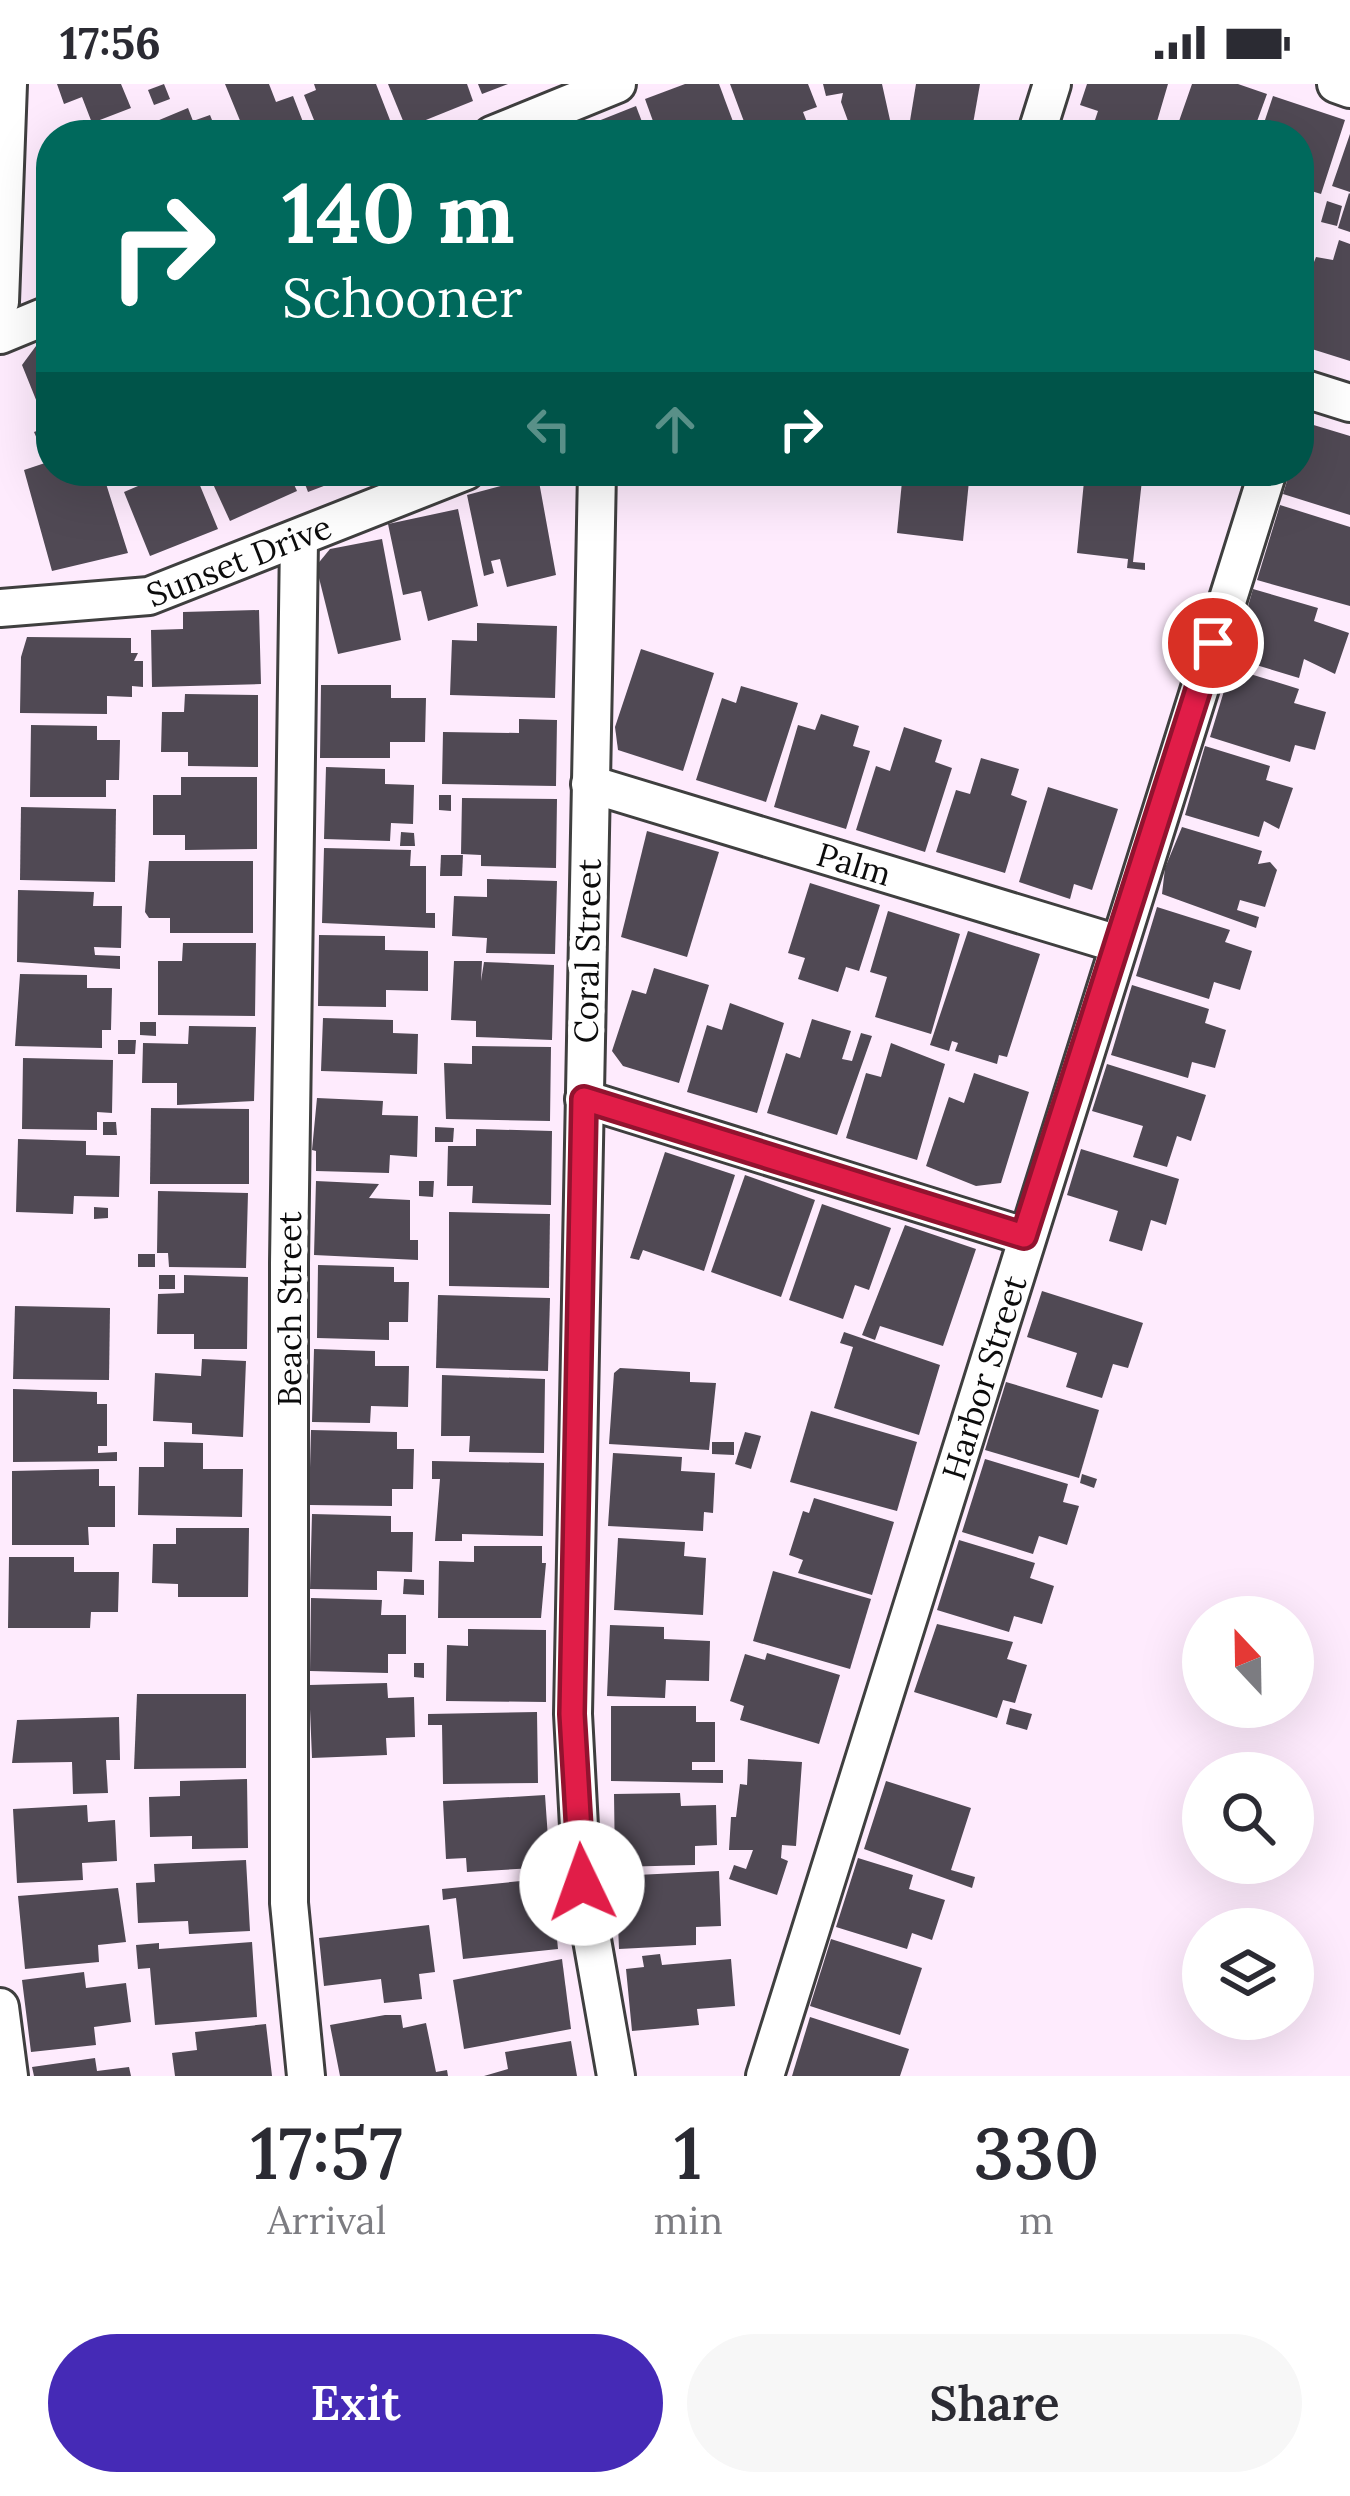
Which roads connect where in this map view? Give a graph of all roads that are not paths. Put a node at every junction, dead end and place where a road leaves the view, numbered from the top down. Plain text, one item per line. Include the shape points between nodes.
1 (8, 84) edge
2 (617, 84) edge
3 (1052, 84) edge
4 (1336, 84) edge
5 (1350, 88) edge
6 (529, 120) edge
7 (1041, 120) edge
8 (0, 302) edge
9 (36, 320) edge
10 (0, 335) edge
11 (1314, 392) edge
12 (1350, 404) edge
13 (430, 486) edge
14 (597, 486) edge
15 (1263, 486) edge
16 (299, 541) junction
17 (0, 608) edge
18 (590, 784) junction
19 (1118, 944) junction
20 (584, 1099) junction
21 (1024, 1236) junction
22 (0, 2008) edge
23 (9, 2076) edge
24 (306, 2076) edge
25 (616, 2076) edge
26 (765, 2076) edge

1 - 8 street
2 - 6 street
3 - 7 street
4 - 5 street
9 - 10 street
11 - 12 street
13 - 16 street, Sunset Drive
14 - 18 street, Coral Street
15 - 19 street, Harbor Street
16 - 17 street, Sunset Drive via 149,596
16 - 24 street, Beach Street via 289,1903
18 - 19 street, Palm
18 - 20 street, Coral Street
19 - 21 street, Harbor Street
20 - 21 street
20 - 25 street, Coral Street via 572,1714 582,1883
21 - 26 street, Harbor Street
22 - 23 street

